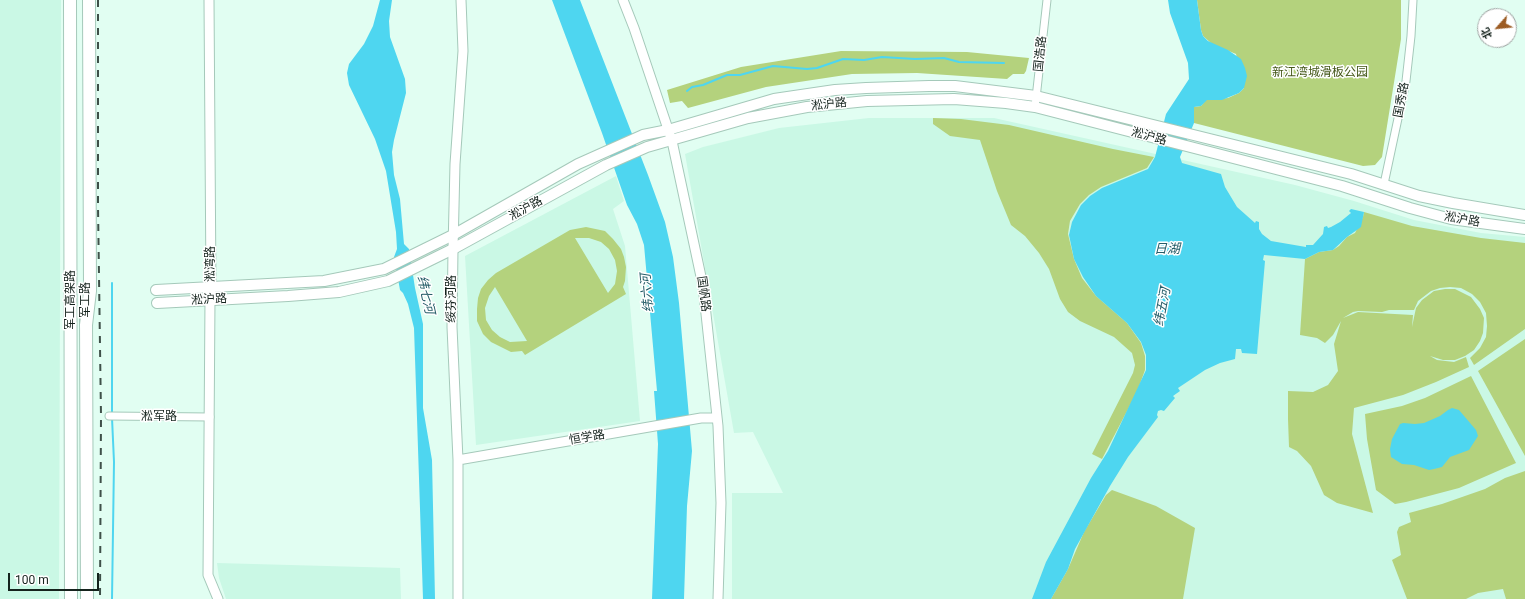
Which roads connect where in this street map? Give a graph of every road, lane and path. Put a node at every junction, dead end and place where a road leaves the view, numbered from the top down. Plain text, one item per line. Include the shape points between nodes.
1 (66, 0) edge
2 (70, 0) edge
3 (87, 0) edge
4 (209, 0) edge
5 (461, 0) edge
6 (623, 0) edge
7 (1047, 0) edge
8 (1413, 0) edge
9 (1036, 96) junction
10 (1035, 108) junction
11 (668, 130) junction
12 (672, 141) junction
13 (1384, 184) junction
14 (1380, 198) junction
15 (1525, 215) edge
16 (1525, 229) edge
17 (453, 235) junction
18 (452, 249) junction
19 (211, 287) junction
20 (156, 290) dead end
21 (210, 300) junction
22 (157, 303) dead end
23 (112, 417) dead end
24 (210, 417) junction
25 (717, 418) junction
26 (458, 460) junction
27 (66, 599) edge
28 (71, 599) edge
29 (86, 599) edge
30 (218, 599) edge
31 (458, 599) edge
32 (718, 599) edge

1 - 27 main road, 军工路
2 - 28 main road, 军工高架路, bridge
3 - 29 main road, 军工路, bridge via 90,291 86,325
4 - 19 street, 淞湾路
5 - 17 street, 绥芬河路 via 463,51
6 - 11 street, 国帆路
7 - 9 street, 国浩路
8 - 13 street, 国秀路 via 1406,81
9 - 10 street, 国浩路
9 - 11 main road, 淞沪路 via 955,86 835,90 774,99
9 - 13 main road, 淞沪路
10 - 12 main road, 淞沪路 via 954,99 837,103 748,118
10 - 14 main road, 淞沪路 via 1342,186
11 - 12 street, 国帆路
11 - 17 main road, 淞沪路 via 642,135 578,164
12 - 18 main road, 淞沪路 via 647,147 606,165
12 - 25 street, 国帆路 via 704,286
13 - 14 main road, 国秀路
13 - 15 main road, 淞沪路 via 1426,198
14 - 16 main road, 淞沪路 via 1451,219
17 - 18 street, 绥芬河路
17 - 19 main road, 淞沪路 via 384,269 324,281
18 - 21 main road, 淞沪路 via 388,281 339,292
18 - 26 street, 绥芬河路 via 452,327
19 - 20 main road, 淞沪路
19 - 21 street, 淞湾路
21 - 22 main road, 淞沪路
21 - 24 street, 淞湾路
23 - 24 street, 淞军路
24 - 30 street, 淞湾路 via 208,575
25 - 26 street, 恒学路 via 693,419
25 - 32 street, 国帆路 via 721,503
26 - 31 street, 绥芬河路

